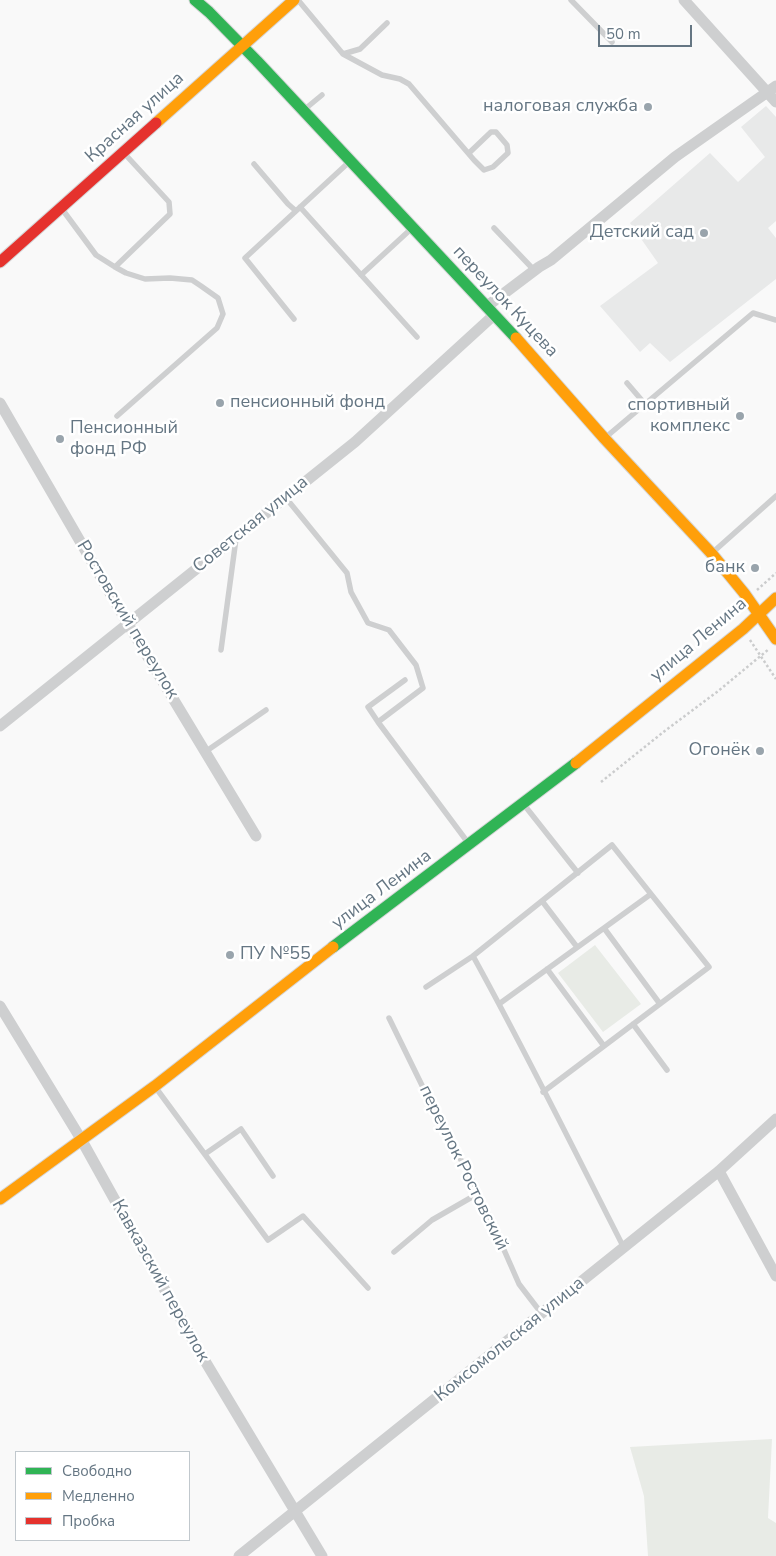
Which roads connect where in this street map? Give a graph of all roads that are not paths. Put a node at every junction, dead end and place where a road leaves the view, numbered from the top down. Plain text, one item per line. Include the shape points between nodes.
1 (195, 0) edge
2 (296, 0) edge
3 (571, 0) edge
4 (684, 0) edge
5 (387, 23) dead end
6 (612, 42) dead end
7 (242, 45) junction
8 (343, 54) junction
9 (772, 90) edge
10 (322, 95) dead end
11 (776, 102) edge
12 (303, 111) junction
13 (123, 152) junction
14 (469, 154) junction
15 (350, 161) junction
16 (254, 164) dead end
17 (61, 208) junction
18 (298, 209) junction
19 (412, 228) junction
20 (494, 228) dead end
21 (0, 262) edge
22 (115, 267) junction
23 (534, 270) junction
24 (361, 275) junction
25 (490, 311) junction
26 (294, 319) dead end
27 (776, 320) edge
28 (417, 337) dead end
29 (627, 383) dead end
30 (0, 403) edge
31 (645, 404) junction
32 (117, 416) dead end
33 (604, 438) junction
34 (776, 496) edge
35 (286, 497) junction
36 (236, 537) junction
37 (712, 554) junction
38 (776, 598) edge
39 (759, 613) junction
40 (128, 624) junction
41 (773, 643) edge
42 (221, 650) dead end
43 (405, 680) dead end
44 (266, 710) dead end
45 (378, 722) junction
46 (0, 726) edge
47 (205, 752) junction
48 (524, 804) junction
49 (256, 836) dead end
50 (470, 845) junction
51 (578, 873) junction
52 (651, 894) junction
53 (542, 901) junction
54 (604, 928) junction
55 (577, 947) junction
56 (473, 956) junction
57 (547, 969) junction
58 (426, 987) dead end
59 (499, 1004) junction
60 (660, 1004) junction
61 (0, 1006) edge
62 (389, 1018) dead end
63 (633, 1024) junction
64 (604, 1046) junction
65 (667, 1070) dead end
66 (155, 1086) junction
67 (544, 1092) junction
68 (776, 1119) edge
69 (80, 1139) junction
70 (205, 1154) junction
71 (719, 1171) junction
72 (273, 1176) dead end
73 (479, 1193) junction
74 (0, 1199) edge
75 (624, 1248) junction
76 (394, 1252) dead end
77 (776, 1276) edge
78 (368, 1288) dead end
79 (542, 1314) junction
80 (296, 1512) junction
81 (239, 1556) edge
82 (322, 1556) edge

1 - 7 street, переулок Куцева
2 - 7 street, Красная улица
2 - 8 lane
3 - 6 lane
4 - 9 street
5 - 8 lane via 360,49
7 - 12 street, переулок Куцева
7 - 13 street, Красная улица
8 - 14 lane via 382,75 409,84
9 - 11 street
9 - 23 street, Советская улица via 675,157 551,260
10 - 12 lane
12 - 15 street, переулок Куцева
13 - 17 street, Красная улица
13 - 22 lane via 169,202 170,214
14 - 14 lane via 484,170 493,167 508,153 507,145 496,132 491,132
15 - 18 lane
15 - 19 street, переулок Куцева
16 - 18 lane via 288,204
17 - 21 street, Красная улица
17 - 22 lane via 96,255
18 - 24 lane
18 - 26 lane via 245,258
19 - 24 lane
19 - 25 street, переулок Куцева
20 - 23 lane
22 - 32 lane via 145,279 192,280 218,298 223,314 217,328
23 - 25 street, Советская улица
24 - 28 lane
25 - 33 street, переулок Куцева
25 - 35 street, Советская улица via 355,442
27 - 31 lane via 753,313
29 - 31 lane
30 - 40 street, Ростовский переулок
31 - 33 lane
33 - 37 street, переулок Куцева
34 - 37 lane
35 - 36 street, Советская улица
35 - 45 lane via 347,573 352,592 368,623 389,630 416,665 423,688
36 - 40 street, Советская улица
36 - 42 lane
37 - 39 street, переулок Куцева
38 - 39 street, улица Ленина
39 - 41 street, переулок Куцева
39 - 48 street, улица Ленина
40 - 46 street, Советская улица
40 - 47 street, Ростовский переулок
43 - 45 lane via 368,707
44 - 47 lane
45 - 50 lane
47 - 49 street, Ростовский переулок
48 - 50 street, улица Ленина
48 - 51 lane
50 - 66 street, улица Ленина
51 - 52 lane via 612,846
51 - 53 lane
52 - 54 lane
52 - 60 lane via 709,967
53 - 55 lane
53 - 56 lane
54 - 55 lane
54 - 60 lane
55 - 57 lane
56 - 58 lane
56 - 59 lane
57 - 59 lane
57 - 64 lane
59 - 67 lane
60 - 63 lane
61 - 69 street, Кавказский переулок
62 - 73 lane, переулок Ростовский
63 - 64 lane
63 - 65 lane
64 - 67 lane
66 - 69 street, улица Ленина
66 - 70 lane
67 - 75 lane
68 - 71 street, Комсомольская улица
69 - 74 street, улица Ленина
69 - 80 street, Кавказский переулок via 196,1346
70 - 72 lane via 241,1129
70 - 78 lane via 268,1240 303,1216
71 - 75 street, Комсомольская улица
71 - 77 street
73 - 76 lane via 432,1220
73 - 79 lane, переулок Ростовский via 519,1284
75 - 79 street, Комсомольская улица
79 - 80 street, Комсомольская улица
80 - 81 street, Комсомольская улица
80 - 82 street, Кавказский переулок

